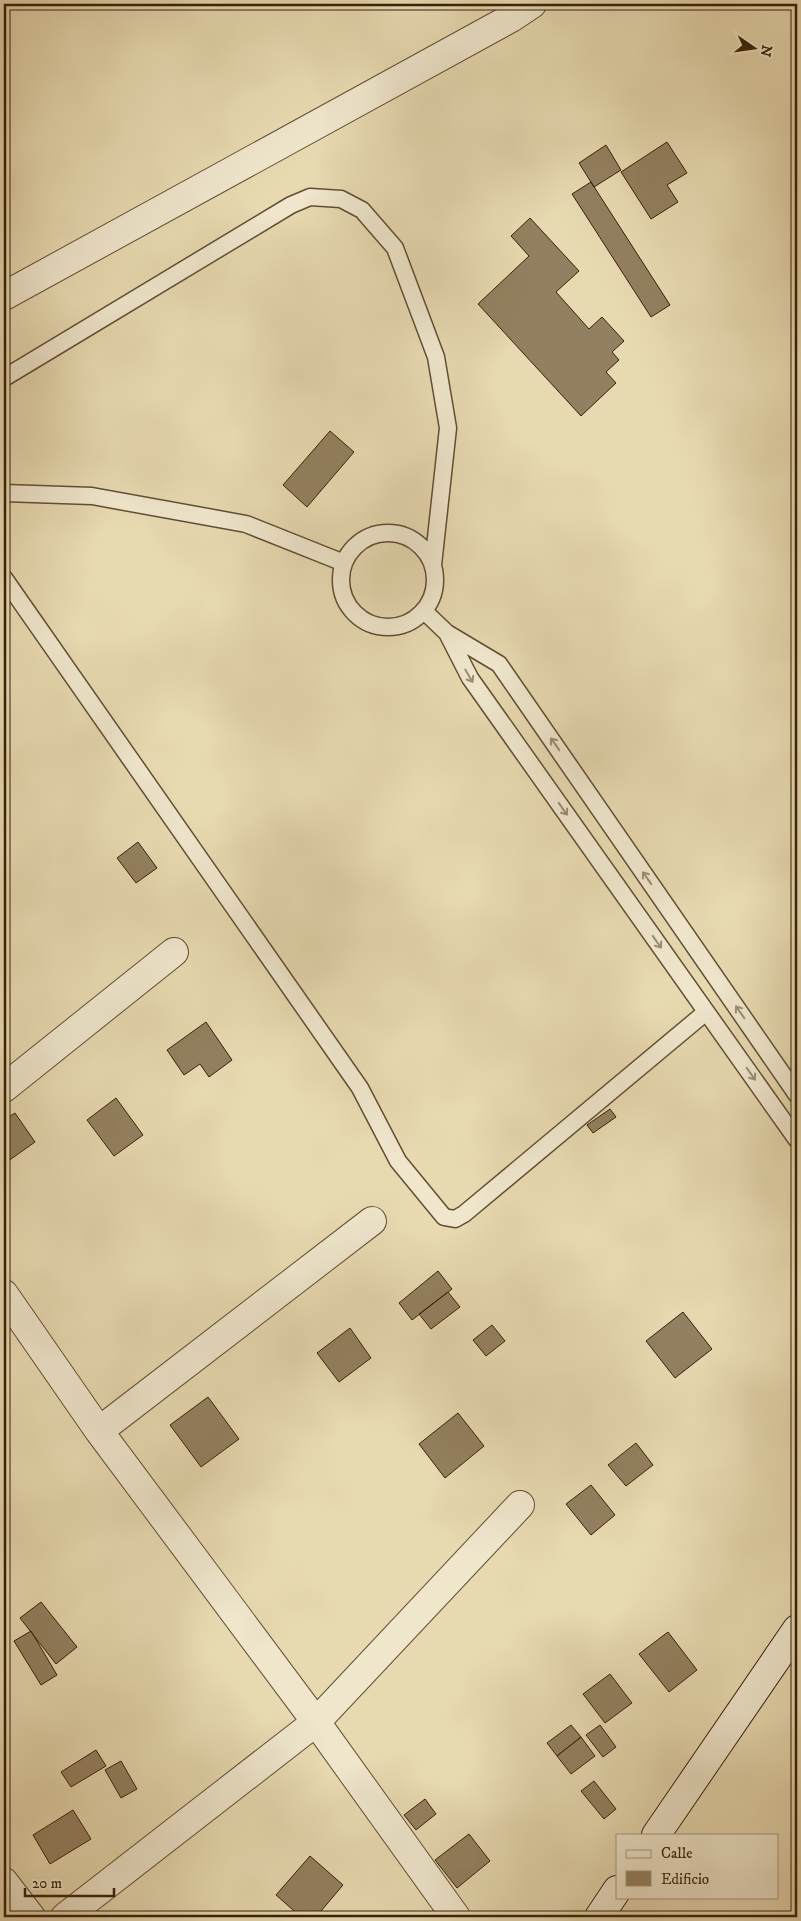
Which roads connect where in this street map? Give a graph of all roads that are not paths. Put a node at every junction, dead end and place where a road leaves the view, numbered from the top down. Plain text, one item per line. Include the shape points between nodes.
1 (532, 4) edge
2 (4, 296) edge
3 (4, 378) edge
4 (4, 493) edge
5 (344, 563) junction
6 (433, 564) junction
7 (4, 578) edge
8 (424, 611) junction
9 (447, 633) junction
10 (174, 952) dead end
11 (706, 1012) junction
12 (4, 1088) edge
13 (797, 1095) edge
14 (797, 1140) edge
15 (372, 1221) dead end
16 (4, 1294) edge
17 (99, 1431) junction
18 (520, 1504) dead end
19 (797, 1629) edge
20 (316, 1722) junction
21 (657, 1834) edge
22 (4, 1882) edge
23 (616, 1892) edge
24 (30, 1917) edge
25 (65, 1917) edge
26 (456, 1917) edge
27 (599, 1917) edge

1 - 2 street
3 - 6 lane via 291,206 310,197 340,198 362,210 395,248 436,357 448,428
4 - 5 lane via 92,496 246,524
5 - 6 lane via 352,549 365,538 397,533 413,539
5 - 8 lane via 341,579 344,596 351,610 364,621 379,627 396,627 411,622
6 - 8 lane via 433,597
7 - 11 lane via 360,1088 398,1161 444,1217 455,1219 464,1214
8 - 9 lane
9 -> 11 lane via 470,678
13 -> 9 lane via 499,664
10 - 12 street
11 -> 14 lane
15 - 17 street
16 - 17 street
17 - 20 street
18 - 20 street
19 - 21 street
20 - 25 street
20 - 26 street
22 - 24 street
23 - 27 street

